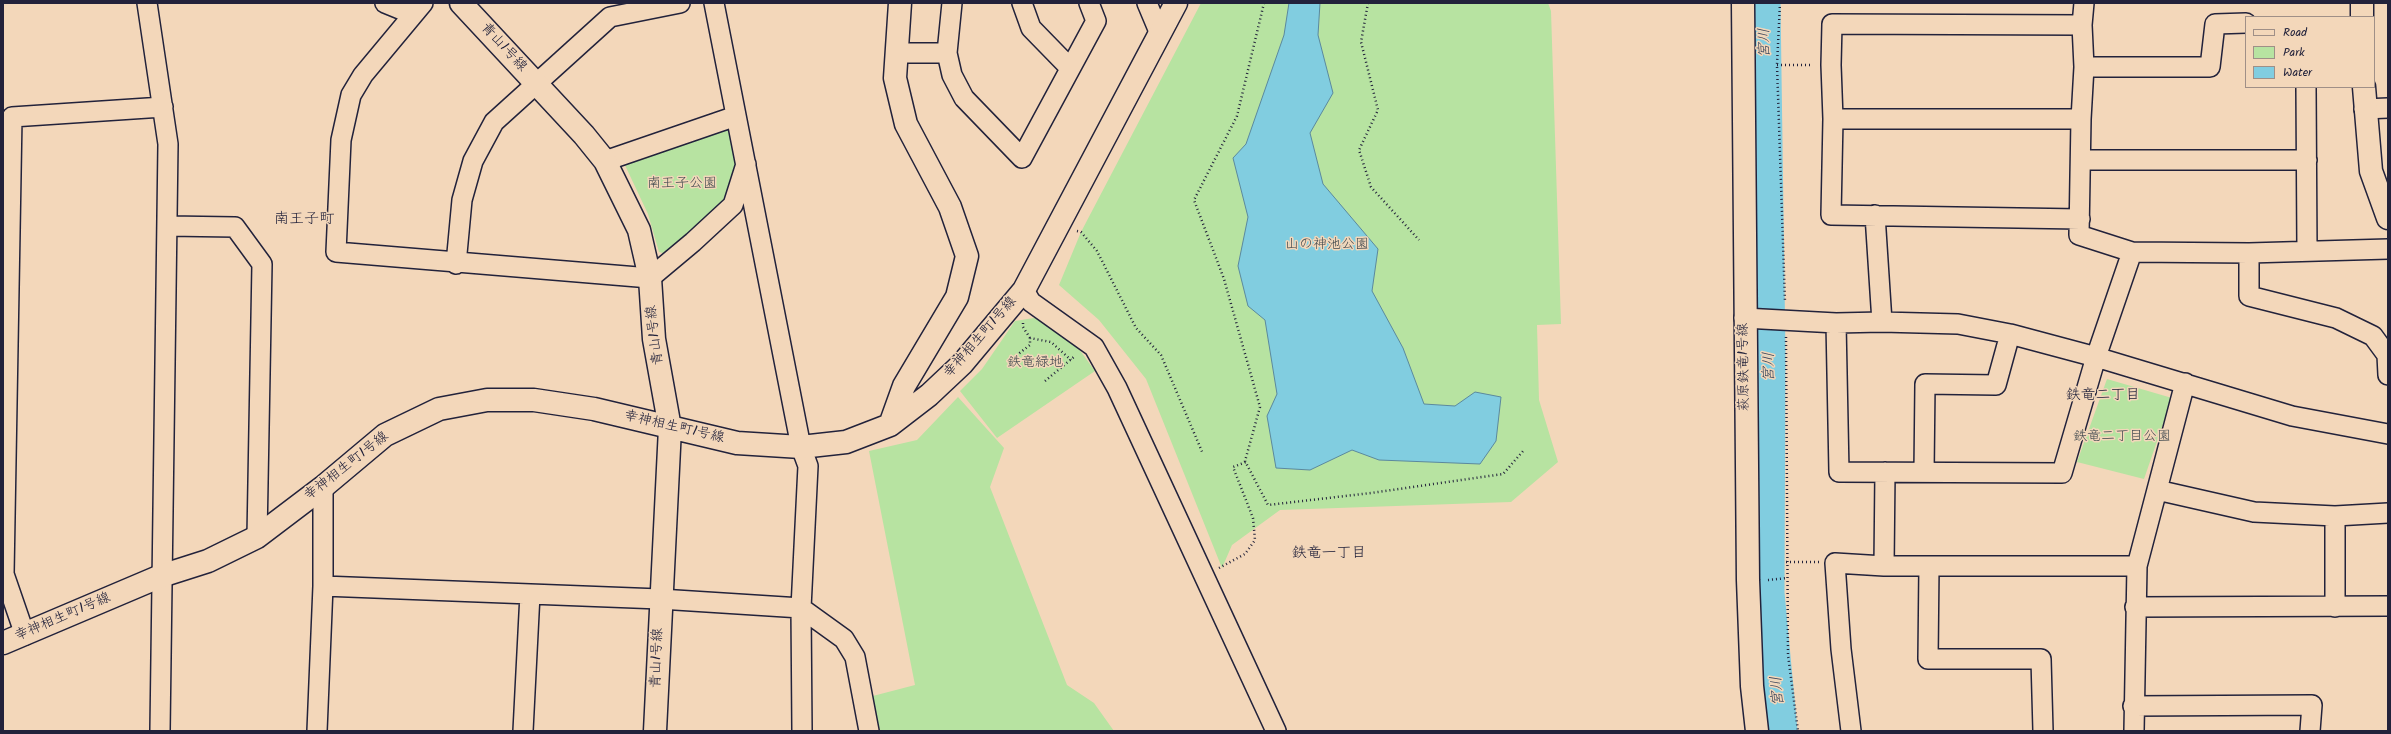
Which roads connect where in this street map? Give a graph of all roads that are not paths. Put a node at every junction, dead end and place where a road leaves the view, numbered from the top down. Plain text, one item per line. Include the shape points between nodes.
1 (147, 3) edge
2 (385, 3) edge
3 (461, 3) edge
4 (680, 3) edge
5 (714, 3) edge
6 (900, 3) edge
7 (952, 3) edge
8 (1022, 3) edge
9 (1089, 3) edge
10 (1148, 3) edge
11 (1176, 3) edge
12 (1743, 3) edge
13 (2084, 3) edge
14 (2362, 3) edge
15 (417, 8) edge
16 (608, 10) edge
17 (2362, 16) edge
18 (2245, 23) edge
19 (2082, 25) junction
20 (1160, 34) junction
21 (896, 53) junction
22 (947, 53) junction
23 (2084, 66) junction
24 (1070, 68) junction
25 (535, 83) junction
26 (2306, 88) edge
27 (2364, 88) edge
28 (163, 107) junction
29 (2388, 108) edge
30 (2364, 109) junction
31 (736, 116) junction
32 (1833, 119) junction
33 (2081, 119) junction
34 (2082, 160) junction
35 (2307, 160) junction
36 (605, 161) junction
37 (746, 164) junction
38 (1875, 215) junction
39 (2388, 218) edge
40 (2080, 219) junction
41 (168, 226) junction
42 (2388, 249) edge
43 (2132, 252) junction
44 (2307, 252) junction
45 (2249, 253) junction
46 (456, 264) junction
47 (650, 278) junction
48 (1024, 290) junction
49 (1748, 319) junction
50 (1882, 322) junction
51 (1836, 323) junction
52 (2010, 334) junction
53 (2096, 357) junction
54 (2388, 375) edge
55 (2185, 383) junction
56 (890, 425) junction
57 (670, 428) junction
58 (2388, 434) edge
59 (801, 447) junction
60 (1885, 472) junction
61 (1924, 472) junction
62 (323, 486) junction
63 (2157, 490) junction
64 (2388, 513) edge
65 (2335, 516) junction
66 (257, 537) junction
67 (1884, 566) junction
68 (1929, 566) junction
69 (2138, 566) junction
70 (161, 576) junction
71 (323, 586) junction
72 (530, 594) junction
73 (660, 599) junction
74 (2388, 606) edge
75 (2136, 607) junction
76 (2335, 607) junction
77 (801, 608) junction
78 (25, 635) junction
79 (3, 643) edge
80 (2133, 706) junction
81 (160, 731) edge
82 (317, 731) edge
83 (523, 731) edge
84 (655, 731) edge
85 (802, 731) edge
86 (869, 731) edge
87 (1276, 731) edge
88 (1757, 731) edge
89 (1851, 731) edge
90 (2043, 731) edge
91 (2134, 731) edge
92 (2310, 731) edge

1 - 28 street
2 - 15 street
3 - 25 street, 青山1号線
4 - 16 street
5 - 31 street
6 - 21 street
7 - 22 street
8 - 24 street via 1031,28
9 - 24 street via 1096,21
10 - 20 street
11 - 20 street, 幸神相生町1号線
12 - 49 street, 萩原鉄竜1号線
13 - 19 street
14 - 17 street
15 - 46 street via 363,75 351,95 341,140 336,252
16 - 25 street
18 - 23 street via 2215,24 2210,67
19 - 23 street
19 - 32 street via 1832,24
20 - 48 street, 幸神相生町1号線
21 - 22 street
21 - 56 street via 895,78 906,124 950,206 968,256 957,297 904,386
22 - 24 street via 952,75 964,98 1022,158
23 - 33 street
25 - 36 street, 青山1号線
25 - 46 street via 494,122 473,161 462,200
26 - 35 street
27 - 30 street
28 - 41 street via 168,144
28 - 78 street via 12,117 4,574
29 - 30 street
30 - 39 street via 2371,171
31 - 36 street
31 - 37 street
32 - 33 street
32 - 38 street via 1831,215
33 - 34 street
34 - 35 street
34 - 40 street
35 - 44 street
36 - 47 street, 青山1号線 via 639,230
37 - 47 street via 733,205 694,242
37 - 59 street
38 - 40 street
38 - 50 street
40 - 43 street via 2079,235
41 - 66 street via 235,227 262,264
41 - 70 street
42 - 44 street
43 - 45 street
43 - 53 street
44 - 45 street
45 - 54 street via 2249,296 2336,318 2373,336 2387,355
46 - 47 street
47 - 57 street, 青山1号線 via 654,339
48 - 56 street, 幸神相生町1号線 via 962,364 929,395
48 - 87 street via 1031,302 1094,348 1117,388 1206,575
49 - 51 street
49 - 88 street, 萩原鉄竜1号線 via 1748,580 1752,686
50 - 51 street
50 - 52 street via 1958,324
51 - 60 street via 1838,472
52 - 53 street
52 - 61 street via 1996,385 1925,384
53 - 55 street
53 - 61 street via 2062,473
55 - 58 street via 2292,416
55 - 63 street
56 - 59 street, 幸神相生町1号線 via 846,442
57 - 59 street, 幸神相生町1号線 via 738,443
57 - 62 street, 幸神相生町1号線 via 579,407 534,400 488,400 439,410 385,435
57 - 73 street, 青山1号線
59 - 77 street via 808,466
60 - 61 street
60 - 67 street
62 - 66 street, 幸神相生町1号線
62 - 71 street
63 - 65 street via 2254,512
63 - 69 street
64 - 65 street
65 - 76 street
66 - 70 street, 幸神相生町1号線 via 208,561
67 - 68 street
67 - 89 street via 1835,563 1840,649
68 - 69 street
68 - 90 street via 1928,659 2041,659
69 - 75 street
70 - 78 street, 幸神相生町1号線
70 - 81 street
71 - 72 street
71 - 82 street
72 - 73 street
72 - 83 street
73 - 77 street
73 - 84 street, 青山1号線
74 - 76 street
75 - 76 street
75 - 80 street
77 - 85 street
77 - 86 street via 844,639 855,657
78 - 79 street, 幸神相生町1号線
80 - 91 street
80 - 92 street via 2312,705

